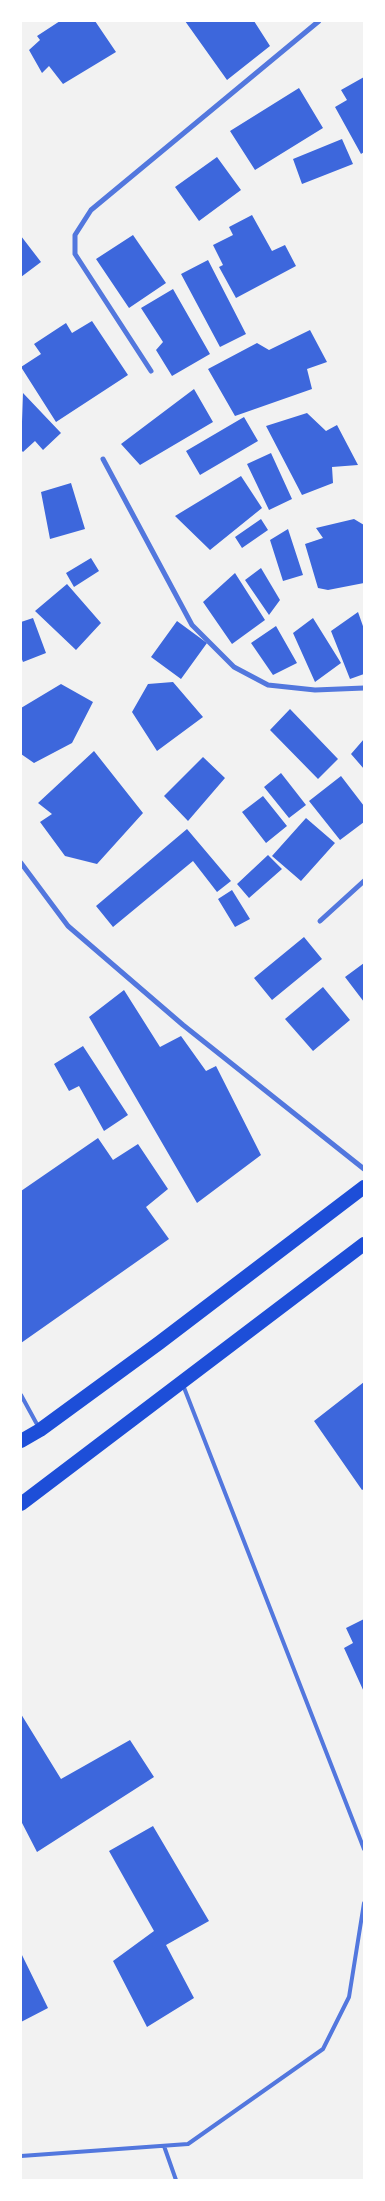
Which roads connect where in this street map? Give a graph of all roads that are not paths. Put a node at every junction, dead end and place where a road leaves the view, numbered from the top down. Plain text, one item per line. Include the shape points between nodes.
1 (319, 21) edge
2 (151, 371) dead end
3 (103, 459) dead end
4 (364, 688) edge
5 (21, 863) edge
6 (364, 881) edge
7 (320, 920) dead end
8 (364, 1169) edge
9 (364, 1187) edge
10 (364, 1244) edge
11 (182, 1382) junction
12 (21, 1394) edge
13 (40, 1430) junction
14 (21, 1441) edge
15 (21, 1504) edge
16 (364, 1849) edge
17 (364, 1903) edge
18 (164, 2146) junction
19 (21, 2156) edge
20 (176, 2180) edge

1 - 2 street via 91,210 75,235 75,254
3 - 4 street via 192,625 234,667 268,685 315,690
5 - 8 street via 68,926 183,1025
6 - 7 street
9 - 13 highway
10 - 11 highway
11 - 15 highway
11 - 16 lane
12 - 13 lane
13 - 14 highway
17 - 18 lane via 349,1997 323,2049 188,2144
18 - 19 lane
18 - 20 lane

